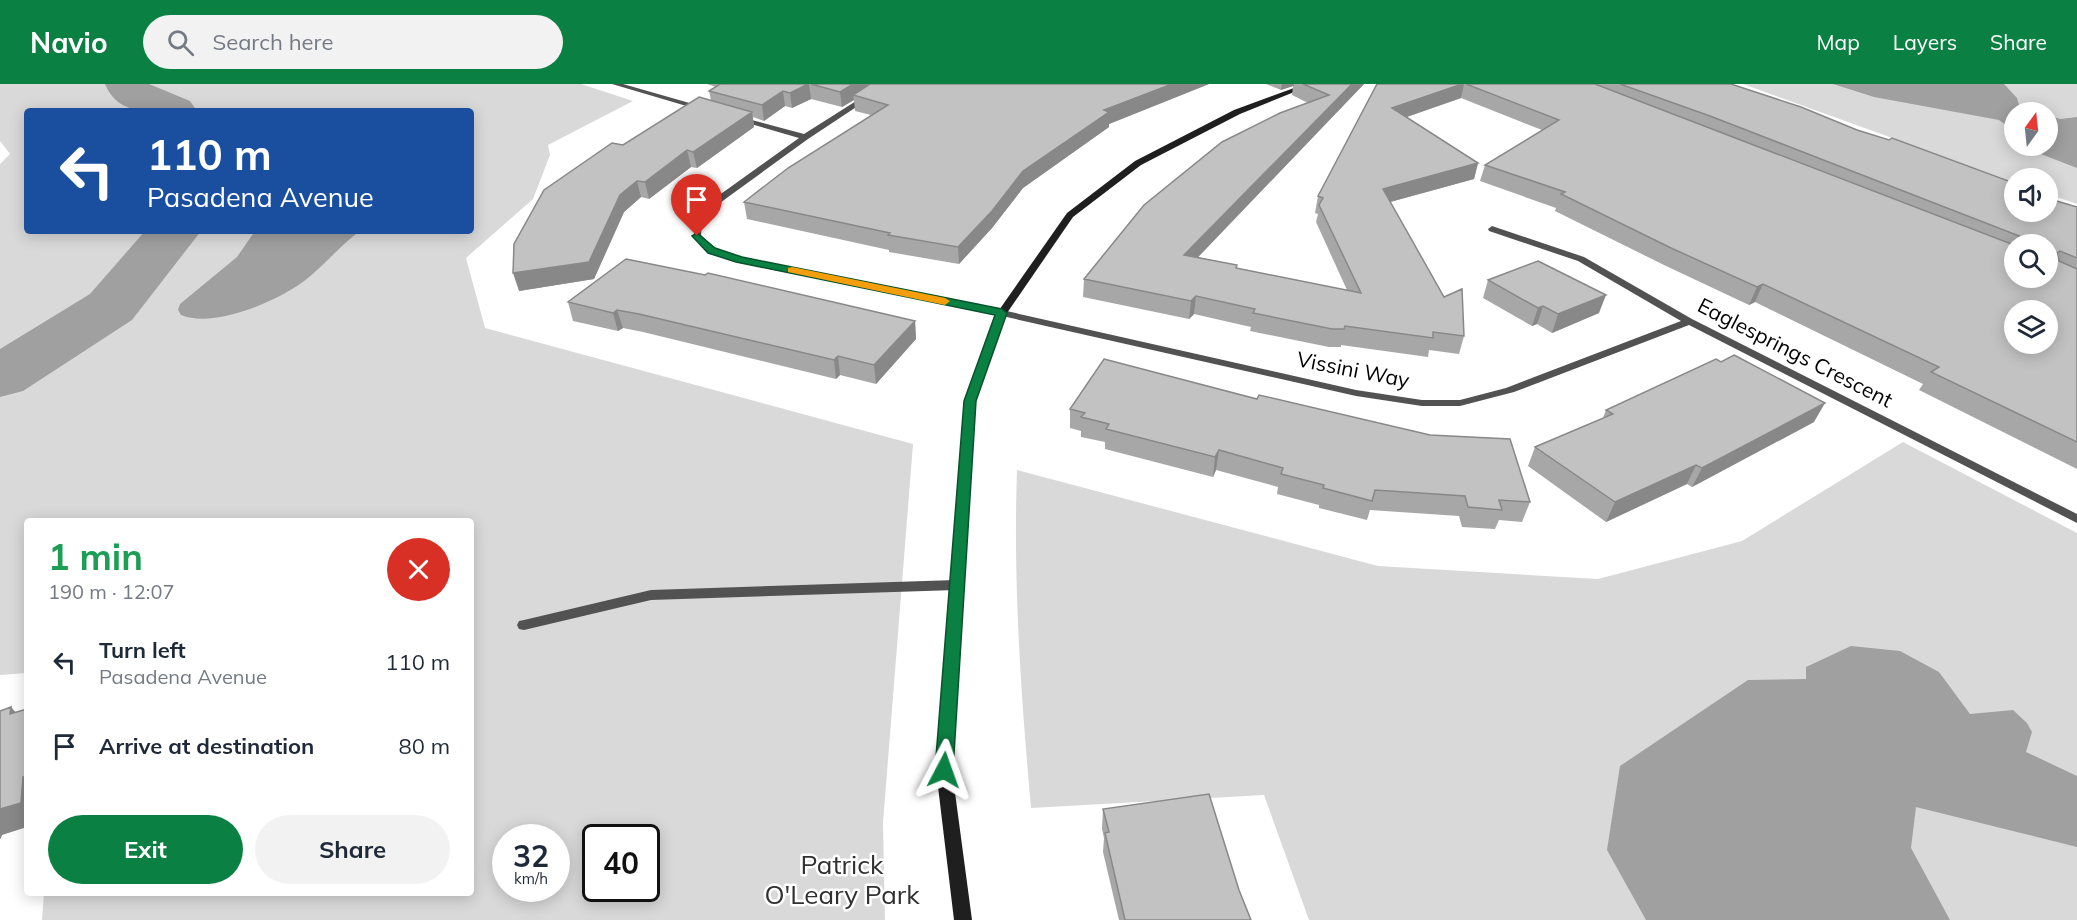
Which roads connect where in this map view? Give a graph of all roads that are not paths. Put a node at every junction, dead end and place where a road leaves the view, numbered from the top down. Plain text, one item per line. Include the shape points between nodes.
1 (615, 84) edge
2 (888, 84) edge
3 (1311, 84) edge
4 (715, 111) edge
5 (726, 115) edge
6 (805, 136) junction
7 (1492, 228) dead end
8 (1002, 313) junction
9 (1689, 321) junction
10 (2077, 519) edge
11 (956, 585) junction
12 (524, 625) dead end
13 (963, 920) edge

1 - 4 street
2 - 6 street
3 - 8 street via 1237,112 1138,163 1070,215
5 - 6 street
6 - 8 street, Vissini Way via 714,204 699,221 697,236 712,250 740,260
7 - 9 street, Eaglesprings Crescent via 1581,259
8 - 9 street, Vissini Way via 1356,393 1422,403 1460,403 1510,390
8 - 11 street via 970,401
9 - 10 street, Eaglesprings Crescent
11 - 12 street via 651,595
11 - 13 street via 944,770

